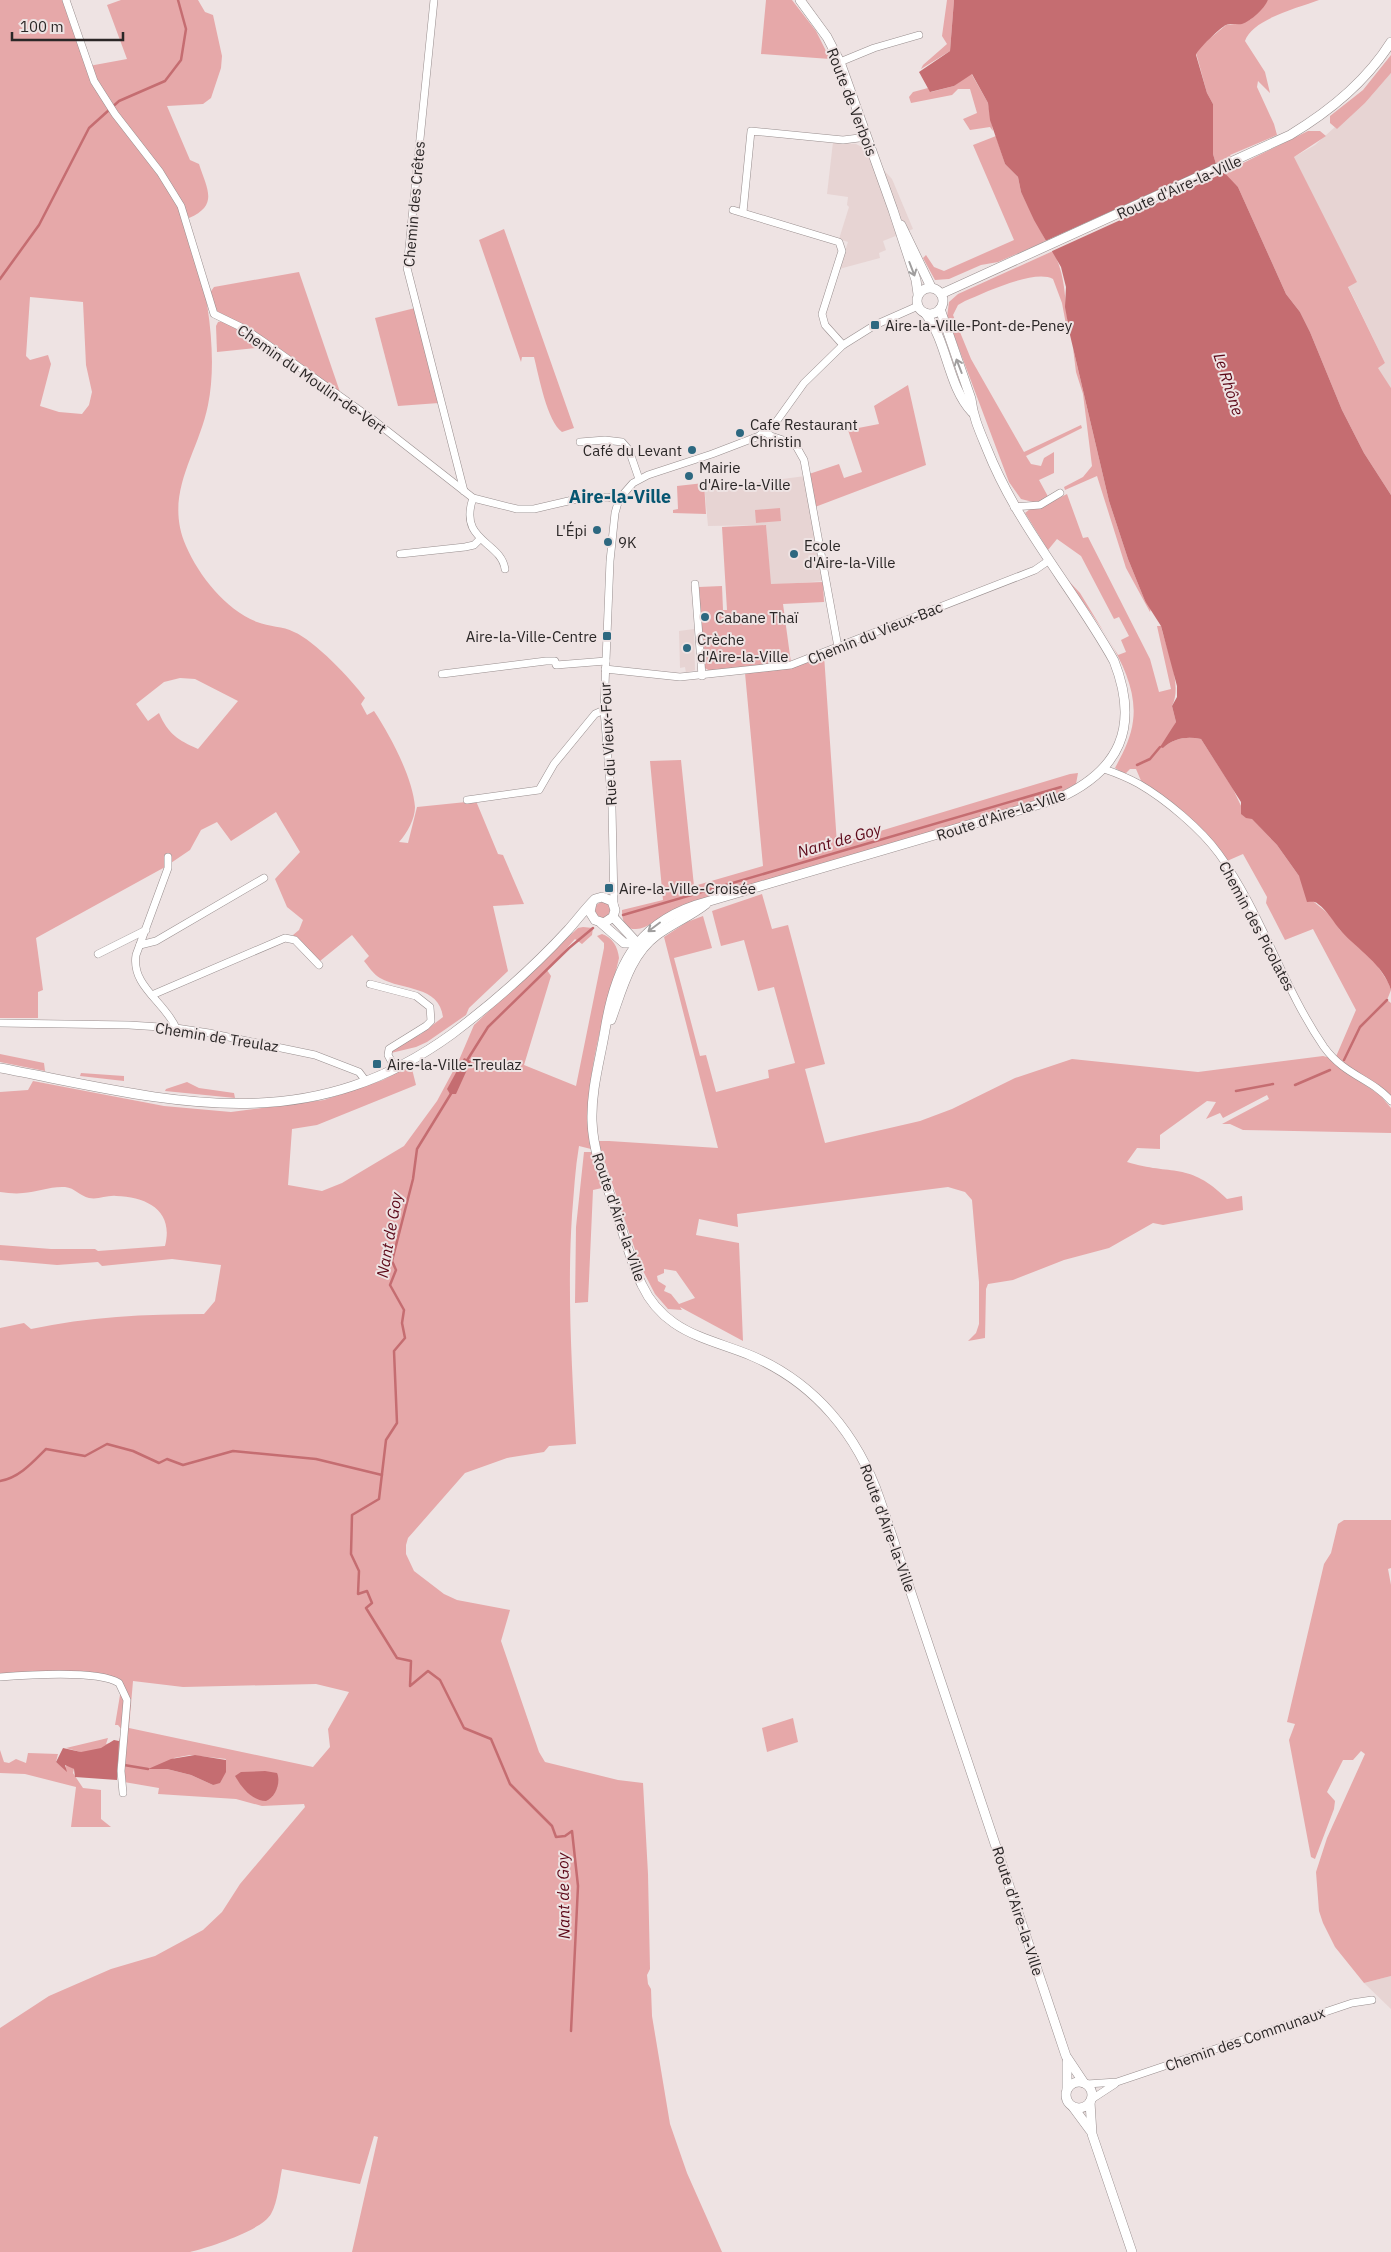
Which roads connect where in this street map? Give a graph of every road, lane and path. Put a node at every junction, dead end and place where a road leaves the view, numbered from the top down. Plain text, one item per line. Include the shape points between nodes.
1 (66, 0) edge
2 (434, 0) edge
3 (800, 0) edge
4 (919, 35) dead end
5 (1391, 42) edge
6 (840, 62) junction
7 (867, 138) junction
8 (733, 210) dead end
9 (893, 210) junction
10 (743, 212) junction
11 (931, 287) junction
12 (918, 294) junction
13 (941, 294) junction
14 (918, 306) junction
15 (940, 309) junction
16 (925, 313) junction
17 (843, 345) junction
18 (972, 412) junction
19 (766, 432) junction
20 (580, 442) dead end
21 (639, 479) junction
22 (464, 492) junction
23 (1060, 493) dead end
24 (473, 498) junction
25 (619, 500) junction
26 (1014, 507) junction
27 (480, 539) junction
28 (400, 554) dead end
29 (1048, 561) junction
30 (505, 569) dead end
31 (695, 584) dead end
32 (838, 648) junction
33 (606, 661) junction
34 (605, 669) junction
35 (442, 674) dead end
36 (702, 676) junction
37 (604, 710) junction
38 (1104, 769) junction
39 (467, 800) dead end
40 (168, 857) dead end
41 (614, 876) junction
42 (264, 878) dead end
43 (602, 897) junction
44 (592, 903) junction
45 (614, 904) junction
46 (614, 917) junction
47 (598, 921) junction
48 (569, 928) junction
49 (146, 930) junction
50 (140, 945) junction
51 (639, 946) junction
52 (98, 954) dead end
53 (319, 965) dead end
54 (370, 984) dead end
55 (152, 994) junction
56 (0, 1023) edge
57 (176, 1028) junction
58 (394, 1065) junction
59 (0, 1068) edge
60 (365, 1080) junction
61 (1391, 1101) edge
62 (0, 1677) edge
63 (123, 1793) dead end
64 (1372, 2000) dead end
65 (1066, 2056) junction
66 (1117, 2082) junction
67 (1086, 2084) junction
68 (1067, 2089) junction
69 (1091, 2100) junction
70 (1073, 2107) junction
71 (1092, 2134) junction
72 (1132, 2252) edge

1 - 22 street, Chemin du Moulin-de-Vert via 94,81 181,206 214,314 252,334 372,419
2 - 22 street, Chemin des Crêtes via 407,268
3 - 6 main road, Route de Verbois via 827,37
4 - 6 street
5 - 13 main road, Route d'Aire-la-Ville via 1360,81 1326,112 1290,135
6 - 7 main road, Route de Verbois
7 - 9 main road, Route de Verbois
7 - 10 street via 843,140 751,131
8 - 10 street
9 - 11 main road, Route de Verbois
9 -> 12 main road, Route de Verbois
10 - 17 street via 839,242 842,250 822,314 826,325
11 - 12 main road
11 - 13 main road
12 - 14 main road
13 - 15 main road
14 - 16 main road
14 - 17 street, Rue du Vieux-Four via 882,321
15 - 16 main road via 935,313
18 -> 15 main road, Route d'Aire-la-Ville via 971,398
16 - 18 main road, Route d'Aire-la-Ville via 934,327 962,402
17 - 19 street, Rue du Vieux-Four via 809,378 780,419
18 - 26 main road, Route d'Aire-la-Ville
19 - 21 street, Rue du Vieux-Four via 741,444
19 - 32 street via 792,442 804,460
20 - 21 street via 622,442 629,450
21 - 25 street, Rue du Vieux-Four via 626,489
22 - 24 street, Chemin du Moulin-de-Vert
23 - 26 street via 1040,505
24 - 25 street, Chemin du Moulin-de-Vert via 517,510 577,499 607,497
24 - 27 street via 470,508 473,528
25 - 33 street, Rue du Vieux-Four via 610,561
26 - 29 main road, Route d'Aire-la-Ville
27 - 28 street via 465,547
27 - 30 street via 504,559
29 - 32 street, Chemin du Vieux-Bac via 1035,570
29 - 38 main road, Route d'Aire-la-Ville via 1104,644 1120,677 1126,705 1125,727 1119,745
31 - 36 street
32 - 36 street, Chemin du Vieux-Bac via 784,667
33 - 34 street, Rue du Vieux-Four
33 - 35 street via 556,665 555,661 546,661
34 - 36 street, Chemin du Vieux-Bac via 674,677
34 - 37 street, Rue du Vieux-Four
37 - 39 street via 595,714 554,764 539,790
37 - 41 street, Rue du Vieux-Four
38 - 51 main road, Route d'Aire-la-Ville via 1085,785 1056,799 686,908 648,931
38 - 61 street, Chemin des Picolates via 1140,784 1212,846 1236,880 1323,1045 1344,1069
40 - 49 street via 168,868
41 - 43 street
41 - 45 street, Rue du Vieux-Four
42 - 50 street via 156,941
43 - 44 main road
43 - 45 main road
44 - 47 main road via 590,912
44 - 48 main road
45 - 46 main road
46 - 47 main road via 607,922
46 - 51 main road
47 - 48 main road via 579,923
47 - 51 main road via 624,943
48 - 58 main road via 468,1021 430,1048
49 - 50 street
49 - 52 street
50 - 55 street via 136,972
51 - 65 main road, Route d'Aire-la-Ville via 604,1039 593,1095 594,1142 642,1285 655,1305 675,1324 752,1356 802,1385 828,1409 862,1456 887,1518
53 - 55 street via 289,937
54 - 58 street via 416,996 430,1007 430,1021 426,1026 389,1049 388,1055
55 - 57 street
56 - 57 street, Chemin de Treulaz
57 - 60 street, Chemin de Treulaz via 297,1050 360,1072
58 - 60 main road
59 - 60 main road via 169,1100 230,1104 271,1102 319,1094
62 - 63 street via 51,1674 104,1678 119,1683 127,1700 120,1770
64 - 66 street, Chemin des Communaux via 1352,2003
65 - 67 main road, Route d'Aire-la-Ville
65 - 68 main road, Route d'Aire-la-Ville
66 - 67 street, Chemin des Communaux
66 - 69 street, Chemin des Communaux
67 - 68 main road via 1074,2083
67 - 69 main road via 1091,2090
68 - 70 main road via 1067,2100
69 - 70 main road via 1083,2108
69 - 71 main road
70 - 71 main road
71 - 72 main road

